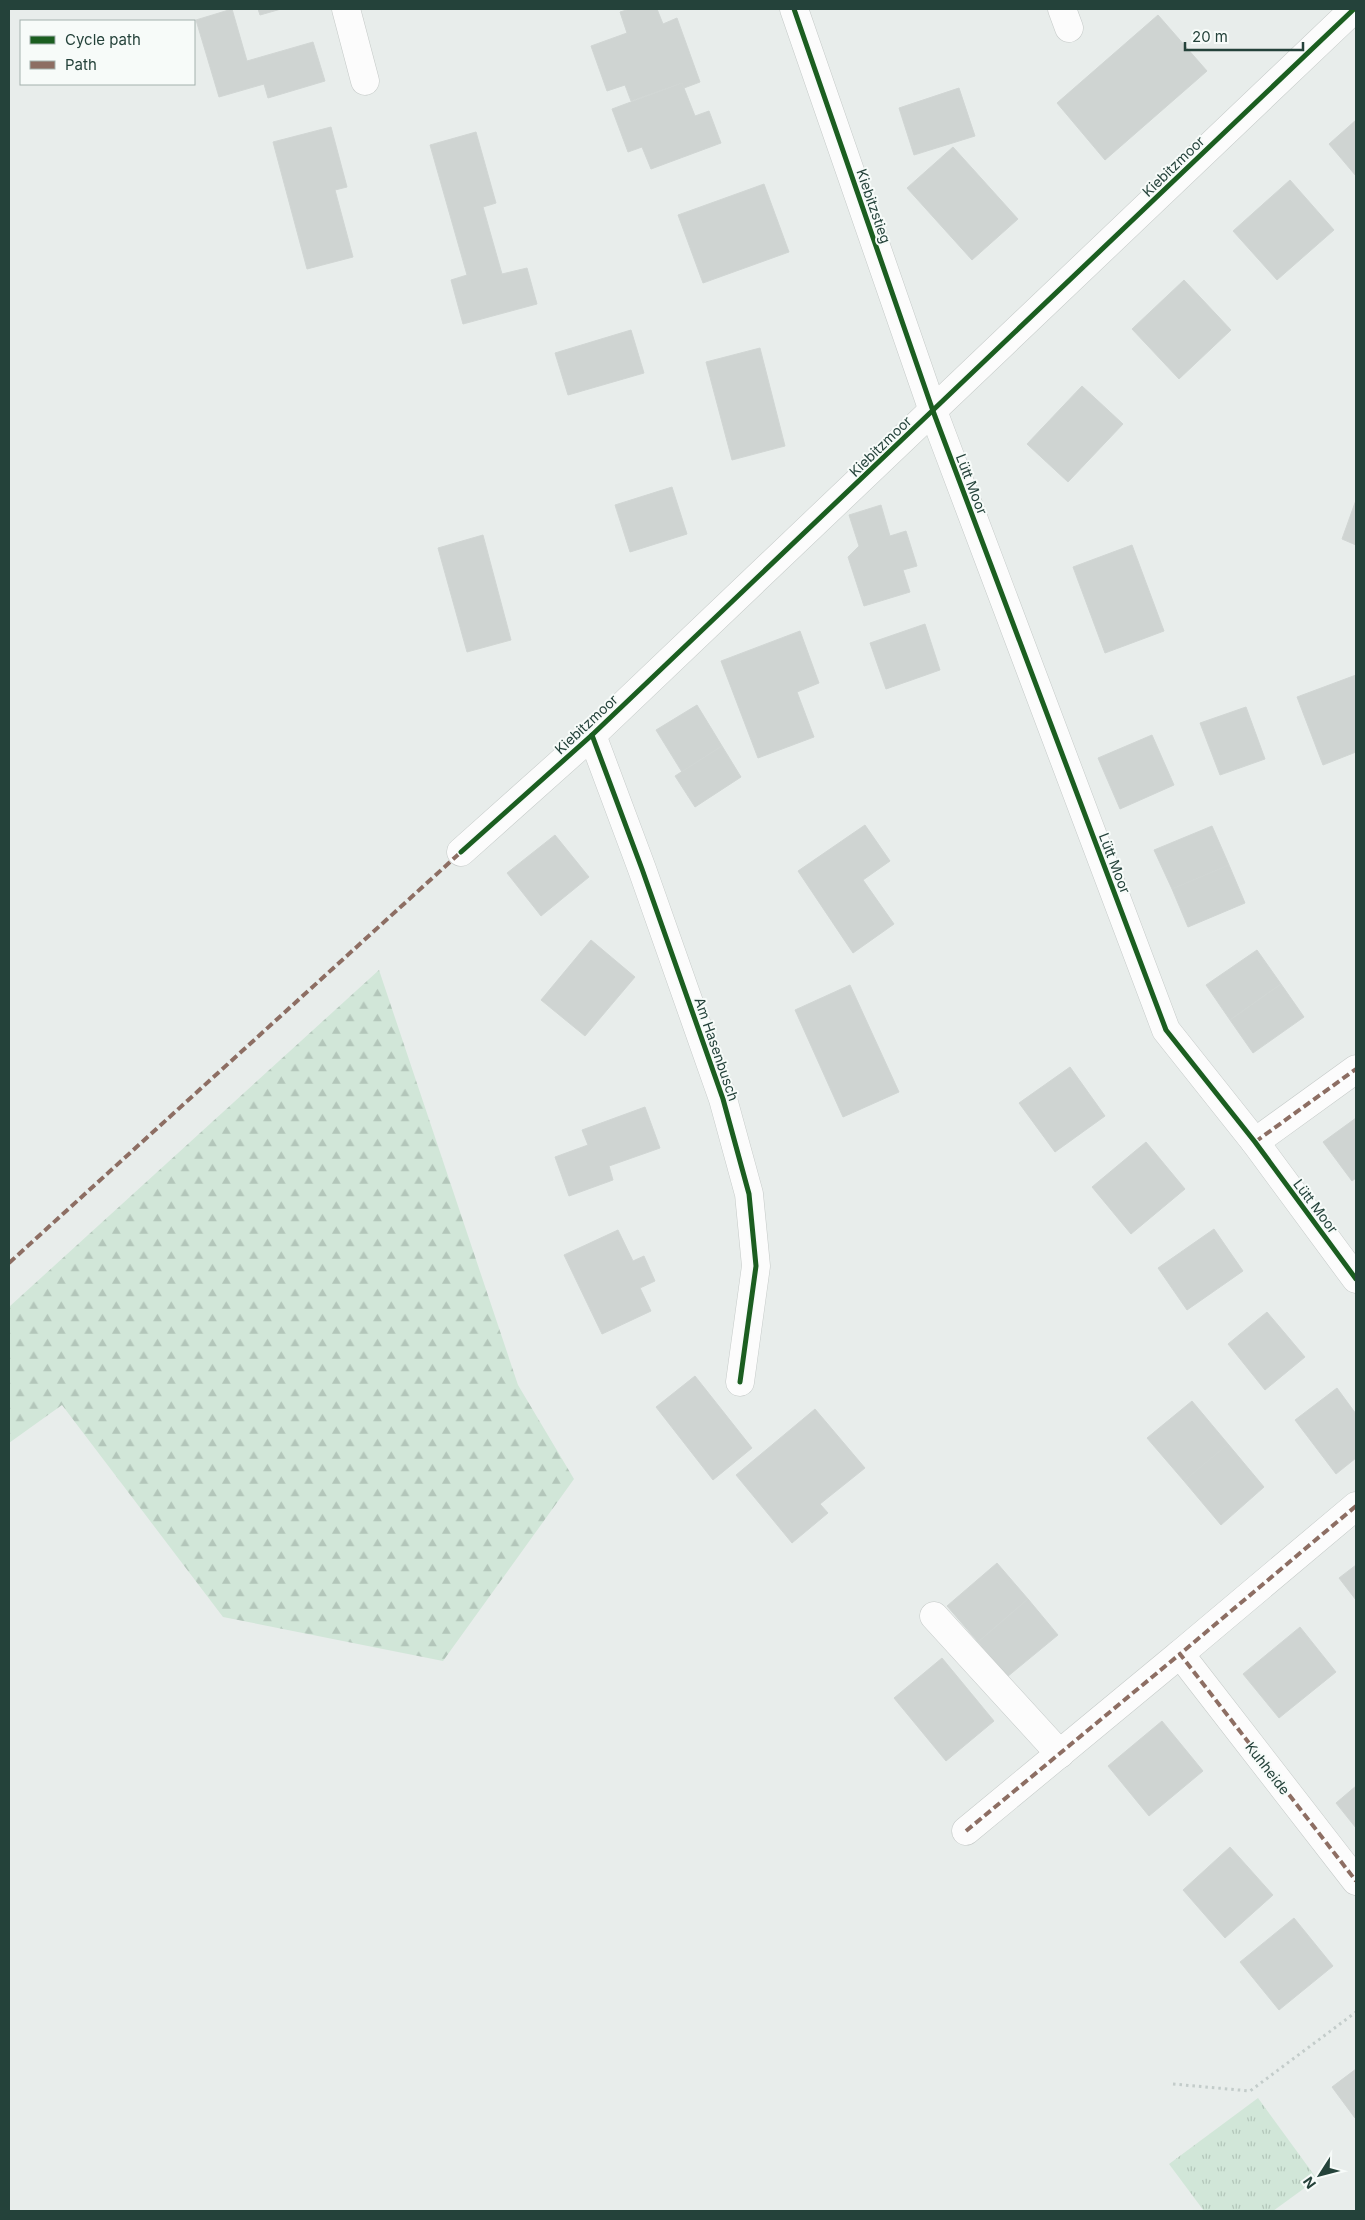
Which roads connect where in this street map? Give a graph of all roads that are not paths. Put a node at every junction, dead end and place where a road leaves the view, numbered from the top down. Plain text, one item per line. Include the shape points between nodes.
1 (346, 9) edge
2 (794, 9) edge
3 (1354, 9) edge
4 (365, 81) dead end
5 (933, 411) junction
6 (592, 735) junction
7 (461, 852) dead end
8 (1356, 1069) edge
9 (1255, 1142) junction
10 (1356, 1279) edge
11 (740, 1382) dead end
12 (1356, 1506) edge
13 (934, 1616) dead end
14 (1180, 1654) junction
15 (1060, 1754) junction
16 (966, 1831) dead end
17 (1356, 1882) edge

1 - 4 street
2 - 5 street, Kiebitzstieg
3 - 5 street, Kiebitzmoor
5 - 6 street, Kiebitzmoor
5 - 9 street, Lütt Moor via 1166,1030
6 - 7 street, Kiebitzmoor
6 - 11 street, Am Hasenbusch via 723,1099 749,1194 756,1266
8 - 9 street
9 - 10 street, Lütt Moor
12 - 14 street
13 - 15 street
14 - 15 street
14 - 17 street, Kuhheide
15 - 16 street

